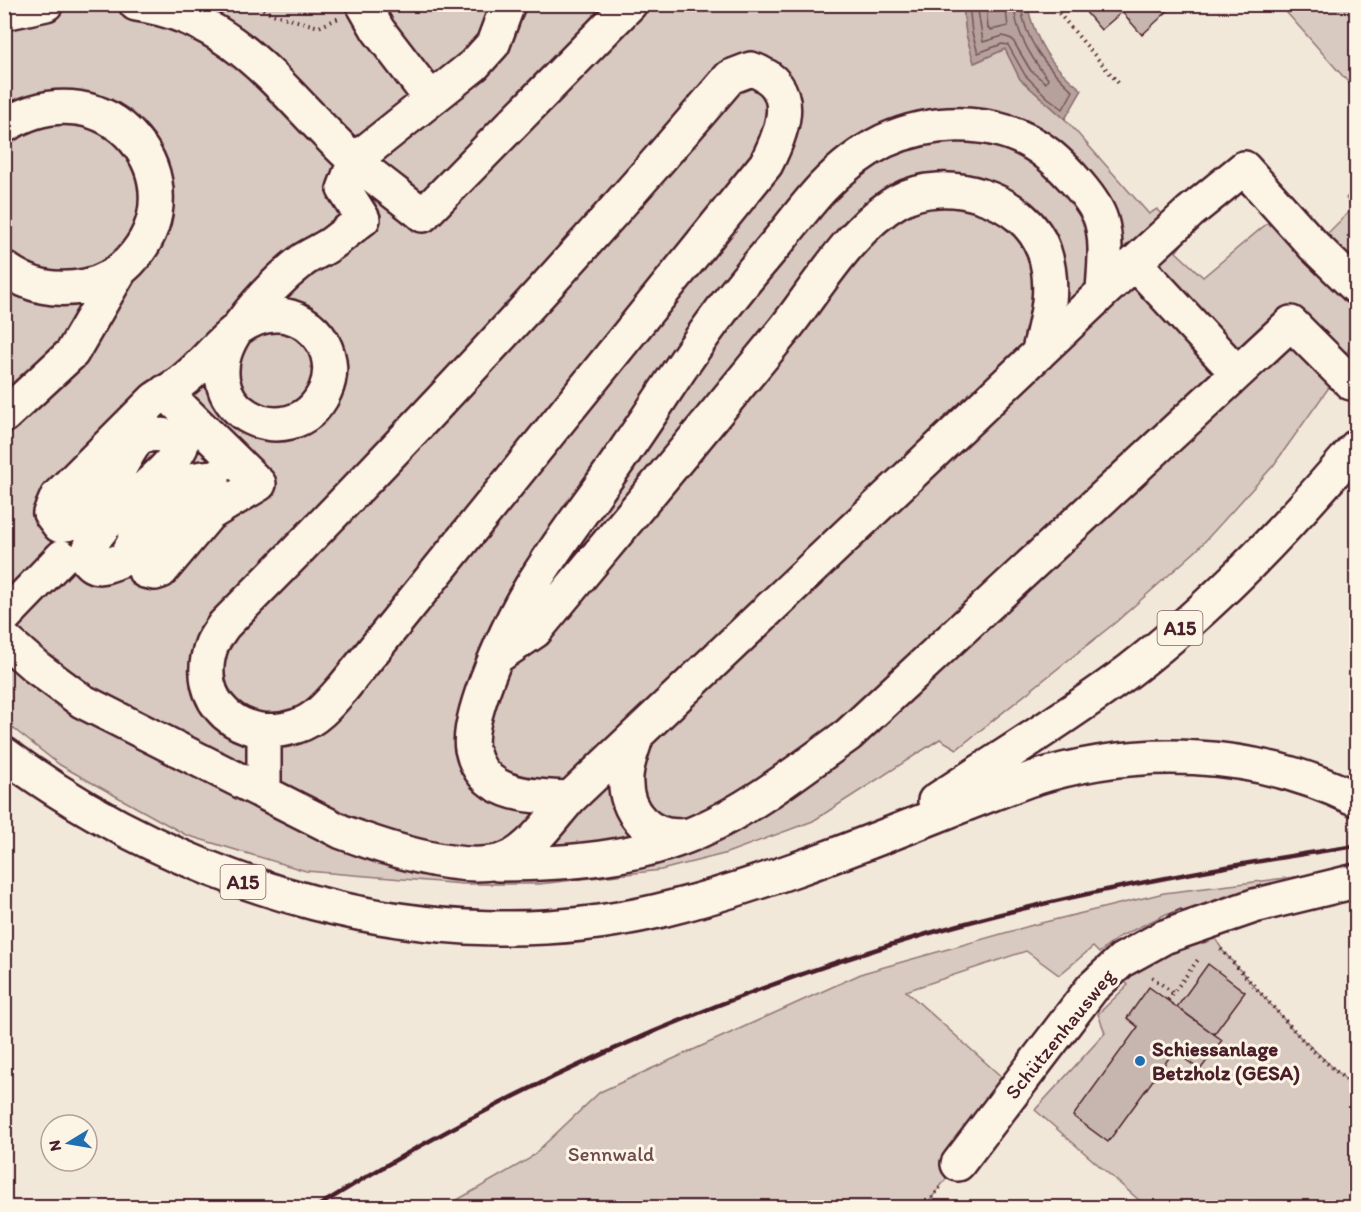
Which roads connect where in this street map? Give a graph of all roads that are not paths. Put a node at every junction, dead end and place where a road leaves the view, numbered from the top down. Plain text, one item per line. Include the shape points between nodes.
1 (46, 4) edge
2 (136, 4) edge
3 (508, 4) edge
4 (630, 4) edge
5 (363, 6) edge
6 (4, 13) edge
7 (431, 99) junction
8 (4, 126) edge
9 (354, 160) junction
10 (1135, 263) junction
11 (4, 268) edge
12 (122, 269) junction
13 (1356, 287) edge
14 (1102, 292) junction
15 (1038, 354) junction
16 (1237, 373) junction
17 (1356, 381) edge
18 (165, 392) junction
19 (4, 416) edge
20 (190, 437) junction
21 (1356, 447) edge
22 (235, 460) junction
23 (213, 484) junction
24 (53, 519) junction
25 (83, 562) junction
26 (145, 571) junction
27 (4, 617) edge
28 (4, 639) edge
29 (498, 656) junction
30 (264, 731) junction
31 (637, 735) junction
32 (4, 754) edge
33 (264, 793) junction
34 (570, 798) junction
35 (1356, 799) edge
36 (696, 833) junction
37 (883, 834) junction
38 (488, 864) junction
39 (1356, 882) edge
40 (958, 1164) dead end

1 - 6 main road
2 - 9 main road via 178,14 238,46 289,91
3 - 7 main road via 494,44
4 - 9 main road via 423,215
5 - 7 main road
7 - 9 main road
8 - 12 main road via 41,108 69,105 108,117 134,139 151,169 154,211 140,249
9 - 18 main road via 345,189 363,219 304,259 186,379
10 - 13 main road via 1244,168
10 - 14 main road
10 - 16 main road
11 - 12 main road via 29,283 60,290 93,285
12 - 19 main road via 72,353
14 - 15 main road
14 - 29 main road via 1105,248 1101,219 1059,164 1034,142 990,127 952,124 915,130 883,142 822,188 719,314 531,586
15 - 29 main road via 1050,305 1048,268 1037,238 1016,214 1000,202 955,189 899,200 862,229 785,329 535,631
15 - 31 main road
16 - 17 main road via 1291,324 1351,383
16 - 36 main road via 848,735 768,792
18 - 20 main road
18 - 24 main road via 57,497 50,513
20 - 22 main road
20 - 24 main road via 177,441 148,434 138,438 94,506 68,525 59,525
20 - 25 main road via 165,469 91,542
21 - 37 main road, A15 via 1242,573 1163,642 1060,721
22 - 23 main road
22 - 26 main road via 259,484 209,514 161,571
23 - 25 main road via 213,477 168,488 145,518 124,559
23 - 26 main road via 149,551 144,560
24 - 25 main road via 50,536
25 - 26 main road
25 - 27 main road
28 - 33 main road via 82,701
29 - 34 main road via 472,724 471,746 479,767 494,784 509,791
30 - 30 main road via 248,728 228,717 210,692 208,660 212,643 224,625 356,492 533,301 730,77 751,69 776,82 782,95 781,135 766,164 333,700 297,726
30 - 33 main road
31 - 34 main road
31 - 36 main road via 626,776 635,815 659,834
32 - 37 main road, A15 via 99,817 192,863 343,909 442,923 542,926 655,911 778,877
33 - 38 main road via 342,832 383,847 432,859
34 - 38 main road via 519,852
35 - 37 main road via 1293,775 1235,761 1134,757 1060,769
36 - 38 main road via 604,857
39 - 40 main road, Schützenhausweg via 1254,906 1164,938 1122,960 1092,988

